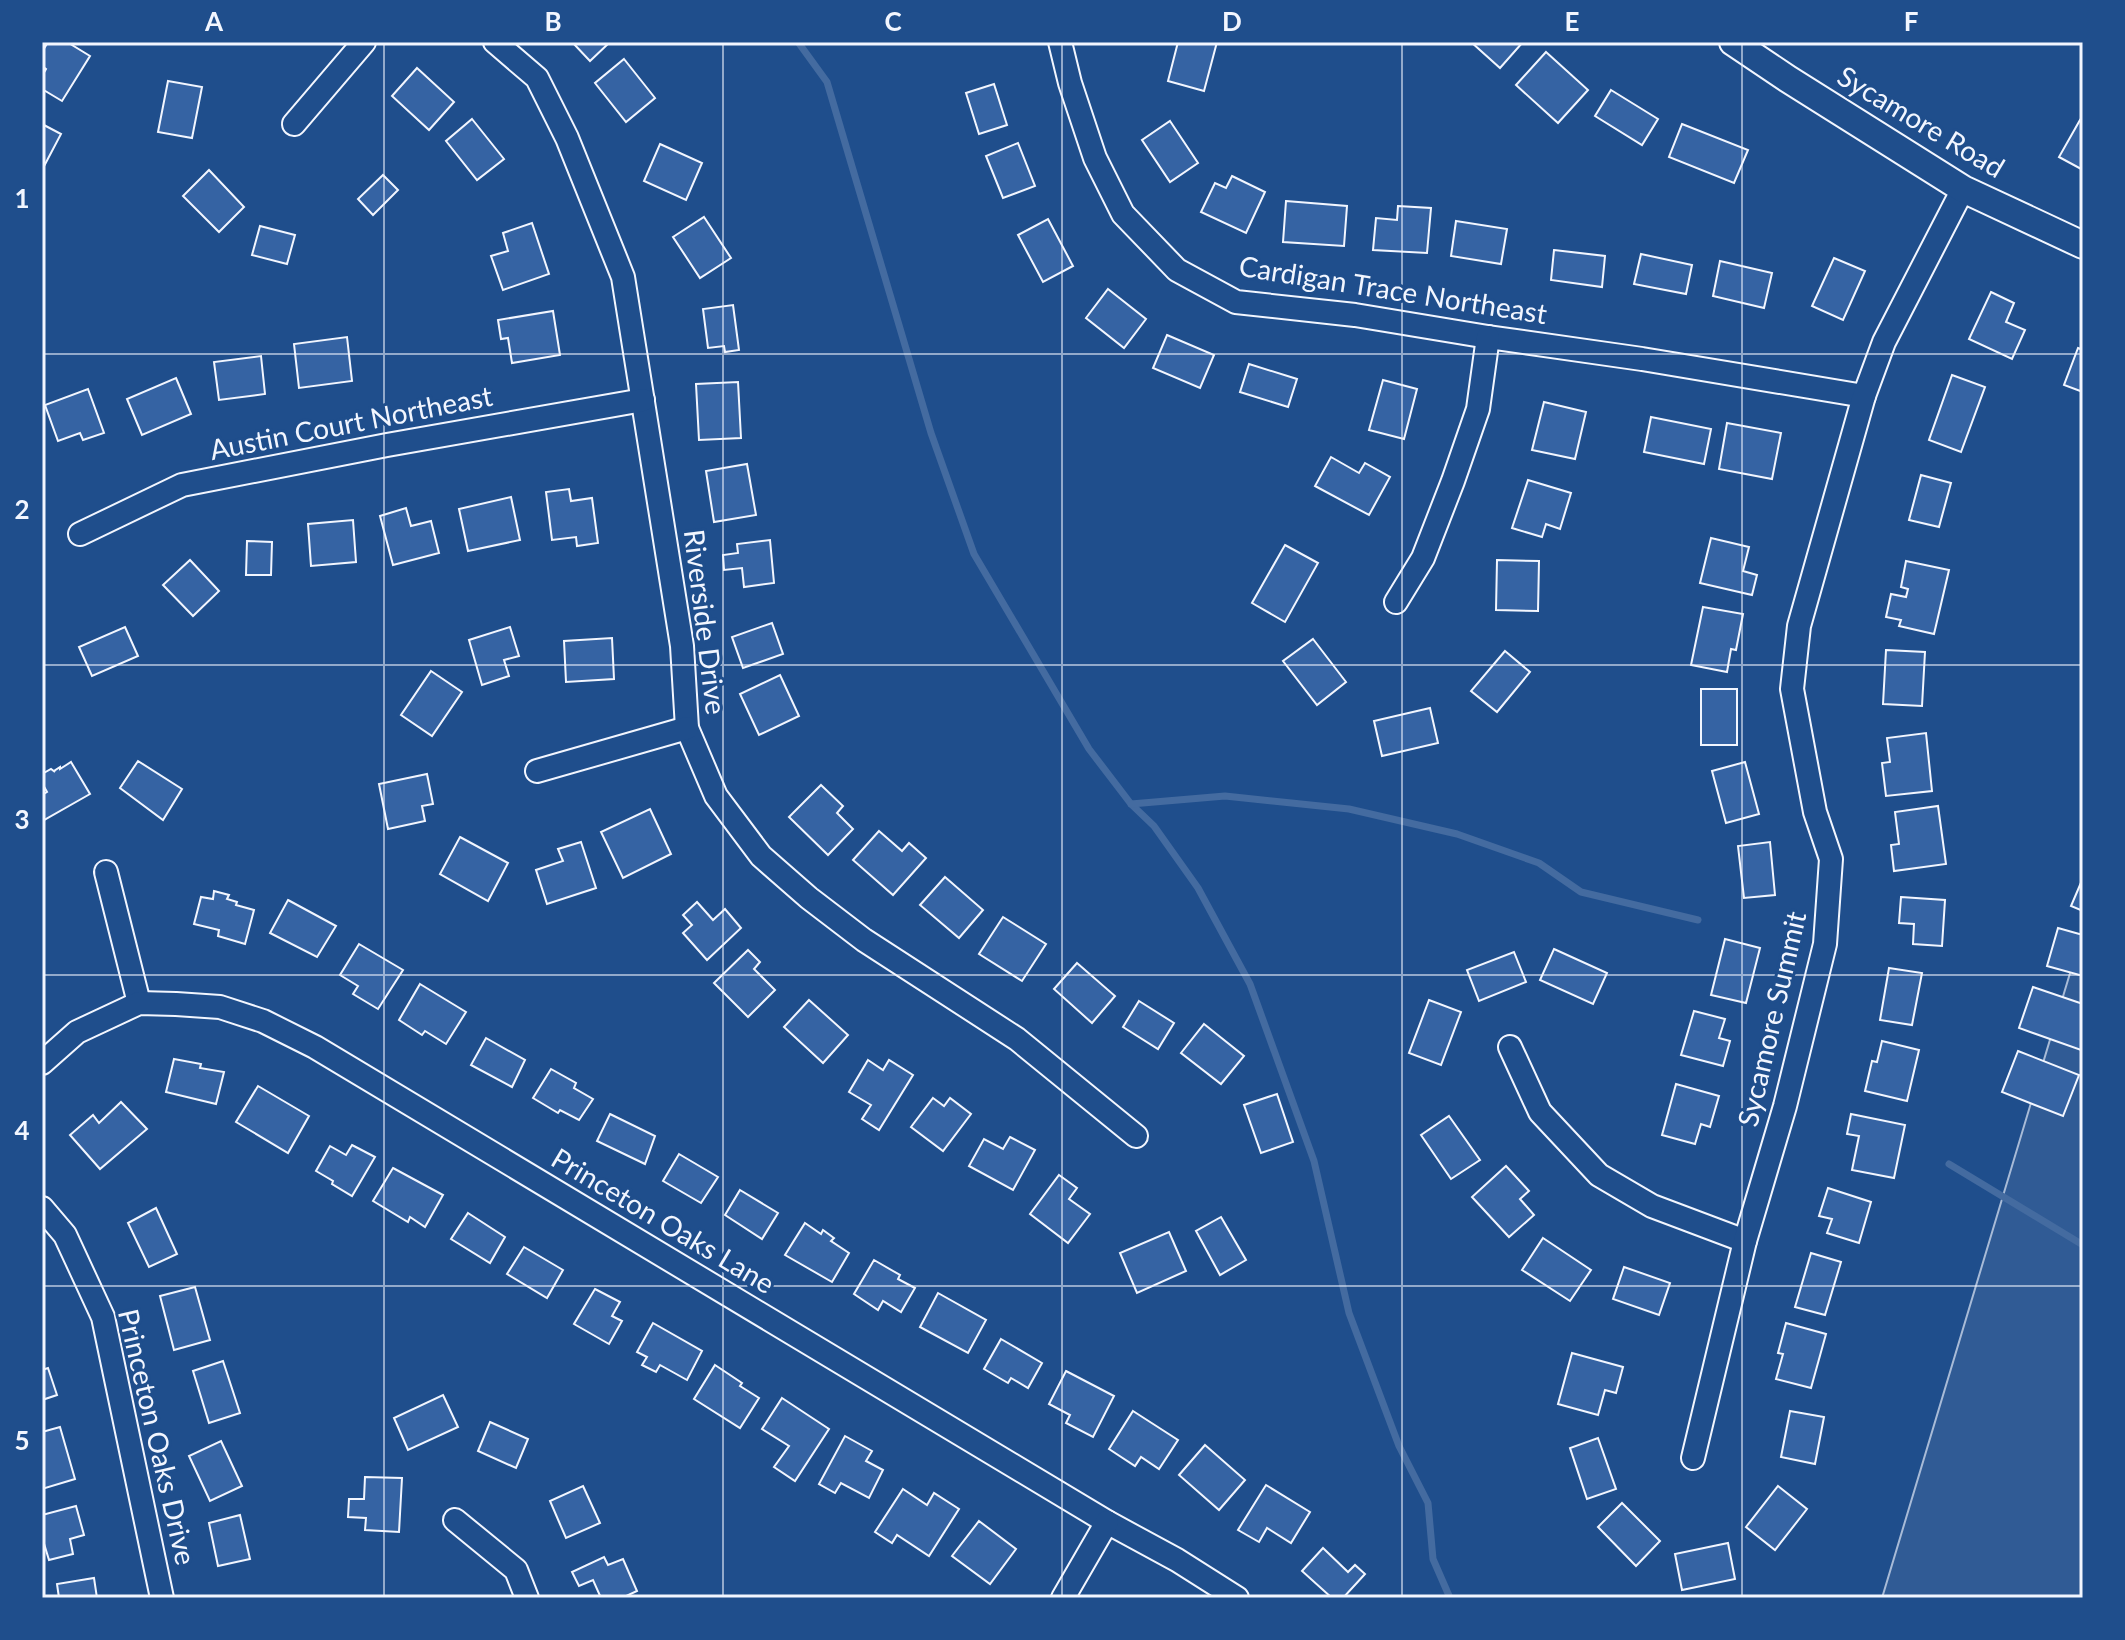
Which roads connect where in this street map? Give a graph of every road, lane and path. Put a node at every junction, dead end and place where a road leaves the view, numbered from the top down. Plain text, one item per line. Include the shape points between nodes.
1 (364, 42) edge
2 (495, 42) edge
3 (1060, 42) edge
4 (1733, 42) edge
5 (294, 124) dead end
6 (1963, 189) junction
7 (2083, 245) edge
8 (1488, 337) junction
9 (1864, 396) junction
10 (643, 400) junction
11 (80, 534) dead end
12 (1396, 602) dead end
13 (687, 728) junction
14 (537, 771) dead end
15 (106, 872) dead end
16 (139, 1003) junction
17 (1510, 1047) dead end
18 (42, 1063) edge
19 (1136, 1136) dead end
20 (42, 1208) edge
21 (1745, 1241) junction
22 (1693, 1458) dead end
23 (455, 1520) dead end
24 (1107, 1522) junction
25 (162, 1598) edge
26 (527, 1598) edge
27 (1063, 1598) edge
28 (1237, 1598) edge

1 - 5 street
2 - 10 street, Riverside Drive via 537,78 567,138 623,277
3 - 8 street, Cardigan Trace Northeast via 1095,158 1123,214 1177,270 1236,302
4 - 6 street, Sycamore Road
6 - 7 street, Sycamore Road
6 - 9 street, Sycamore Summit via 1884,342
8 - 9 street, Cardigan Trace Northeast
8 - 12 street via 1478,409 1423,558
9 - 21 street, Sycamore Summit via 1799,626 1792,689 1815,812 1831,859 1825,944
10 - 11 street, Austin Court Northeast via 182,485
10 - 13 street, Riverside Drive via 682,646
13 - 14 street
13 - 19 street, Riverside Drive via 716,796 761,856 864,940 1017,1039
15 - 16 street
16 - 18 street, Princeton Oaks Lane via 77,1032
16 - 24 street, Princeton Oaks Lane via 220,1007 315,1047
17 - 21 street via 1540,1112 1599,1175 1652,1206
20 - 25 street, Princeton Oaks Drive via 65,1235 103,1317
21 - 22 street, Sycamore Summit
23 - 26 street via 516,1570
24 - 27 street
24 - 28 street, Princeton Oaks Lane

